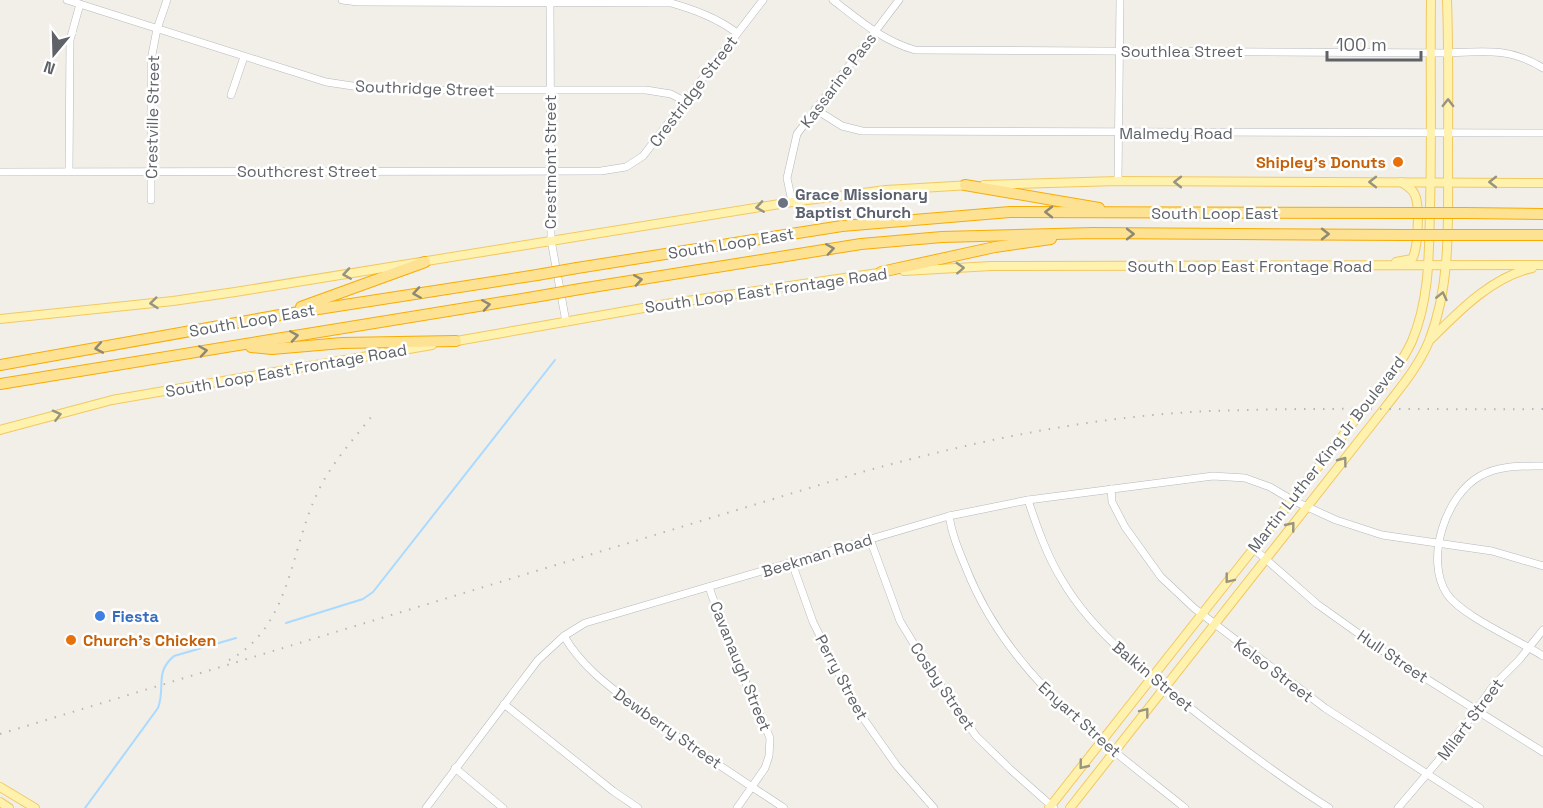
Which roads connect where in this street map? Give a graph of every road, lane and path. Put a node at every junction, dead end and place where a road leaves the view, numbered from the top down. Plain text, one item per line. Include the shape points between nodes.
1 (67, 0) edge
2 (167, 0) edge
3 (342, 0) edge
4 (763, 0) edge
5 (833, 0) edge
6 (899, 0) edge
7 (1120, 0) edge
8 (1431, 0) edge
9 (1448, 0) edge
10 (550, 2) edge
11 (80, 4) junction
12 (157, 29) junction
13 (874, 31) junction
14 (737, 33) junction
15 (1121, 51) junction
16 (1430, 52) junction
17 (1449, 53) junction
18 (244, 57) junction
19 (1543, 68) edge
20 (550, 90) junction
21 (231, 95) dead end
22 (686, 102) junction
23 (815, 109) junction
24 (1119, 132) junction
25 (1431, 133) junction
26 (1448, 133) junction
27 (1543, 133) edge
28 (614, 169) joint
29 (69, 171) junction
30 (549, 171) junction
31 (0, 172) edge
32 (151, 172) junction
33 (1118, 181) junction
34 (1400, 182) junction
35 (1431, 182) junction
36 (1448, 182) junction
37 (1543, 183) edge
38 (964, 185) junction
39 (152, 201) dead end
40 (792, 202) junction
41 (1129, 213) junction
42 (1543, 214) edge
43 (1093, 233) junction
44 (1543, 235) edge
45 (551, 240) junction
46 (425, 262) junction
47 (1543, 265) edge
48 (1333, 266) junction
49 (1429, 266) junction
50 (1446, 266) junction
51 (880, 272) junction
52 (280, 315) junction
53 (0, 319) edge
54 (566, 322) junction
55 (456, 341) junction
56 (1429, 341) junction
57 (236, 346) junction
58 (0, 365) edge
59 (1392, 373) junction
60 (1405, 381) junction
61 (0, 384) edge
62 (1359, 415) junction
63 (1372, 424) junction
64 (0, 430) edge
65 (1543, 466) edge
66 (1111, 489) junction
67 (1028, 500) junction
68 (1292, 500) junction
69 (1307, 507) junction
70 (949, 516) junction
71 (870, 539) junction
72 (1439, 545) junction
73 (1253, 548) junction
74 (1265, 558) junction
75 (792, 563) junction
76 (1543, 566) edge
77 (709, 587) junction
78 (1202, 615) junction
79 (1215, 625) junction
80 (1543, 630) edge
81 (564, 636) junction
82 (1529, 647) junction
83 (1543, 656) edge
84 (1152, 676) junction
85 (1164, 687) junction
86 (504, 704) junction
87 (1477, 710) junction
88 (1103, 742) junction
89 (1115, 752) junction
90 (1543, 752) edge
91 (455, 768) junction
92 (1428, 775) junction
93 (0, 787) edge
94 (753, 787) junction
95 (0, 801) edge
96 (32, 806) edge
97 (1051, 807) edge
98 (9, 808) edge
99 (17, 808) edge
100 (426, 808) edge
101 (503, 808) edge
102 (638, 808) edge
103 (737, 808) edge
104 (784, 808) edge
105 (934, 808) edge
106 (1070, 808) edge
107 (1185, 808) edge
108 (1329, 808) edge
109 (1398, 808) edge
110 (1480, 808) edge

1 - 11 street, Southridge Street
2 - 12 street, Crestville Street
3 - 10 street
4 - 14 street, Crestridge Street
5 - 13 street, Southlea Street
6 - 13 street, Kassarine Pass
7 - 15 street
8 - 16 main road, Martin Luther King Jr Boulevard
9 - 17 main road, Martin Luther King Jr Boulevard
10 - 14 street via 671,3 698,11
10 - 20 street, Crestmont Street
11 - 12 street, Southridge Street
11 - 29 street via 70,40
12 - 18 street, Southridge Street
12 - 32 street, Crestville Street via 151,60
13 - 15 street, Southlea Street via 896,45 915,50
13 - 23 street, Kassarine Pass
14 - 22 street, Crestridge Street
15 - 16 street, Southlea Street
15 - 24 street
16 - 17 street, Southlea Street
16 - 25 main road, Martin Luther King Jr Boulevard
17 - 19 street, Southlea Street via 1510,53
26 -> 17 main road, Martin Luther King Jr Boulevard
18 - 20 street, Southridge Street via 326,82 366,88
18 - 21 street
20 - 22 street, Southridge Street via 645,90 670,94
20 - 30 street, Crestmont Street
22 - 28 street, Crestridge Street via 643,156
23 - 24 street, Malmedy Road via 842,126 862,132
23 - 40 street, Kassarine Pass via 797,134 791,158 787,178
24 - 25 street, Malmedy Road
24 - 33 street
25 - 26 street, Malmedy Road
25 - 35 main road, Martin Luther King Jr Boulevard
26 - 27 street, Malmedy Road
26 - 36 main road, Martin Luther King Jr Boulevard
28 - 30 street, Southcrest Street
29 - 31 street, Southcrest Street
29 - 32 street, Southcrest Street
30 - 32 street, Southcrest Street
30 - 45 street, Crestmont Street
32 - 39 street, Crestville Street
34 -> 33 main road
33 - 38 main road
34 - 35 main road
34 - 48 main road via 1415,193 1417,200 1417,248 1412,259
35 - 36 main road
35 - 49 main road, Martin Luther King Jr Boulevard
37 -> 36 main road
36 - 50 main road, Martin Luther King Jr Boulevard
38 - 40 main road
38 - 41 highway
40 -> 45 main road
41 - 42 highway, South Loop East, bridge
41 -> 52 highway, South Loop East, bridge via 1010,212 842,226
43 -> 44 highway, South Loop East, bridge
43 - 51 highway via 995,247
57 -> 43 highway, South Loop East, bridge via 861,244 942,237
45 - 46 main road
45 - 54 street, Crestmont Street
46 - 52 highway
46 -> 53 main road via 173,301
47 - 50 main road, South Loop East Frontage Road
47 - 56 main road via 1509,277 1476,297
48 - 49 main road, South Loop East Frontage Road
51 -> 48 main road, South Loop East Frontage Road via 991,266
49 - 50 main road, South Loop East Frontage Road
49 - 59 main road, Martin Luther King Jr Boulevard via 1422,313 1411,343
56 -> 50 main road, Martin Luther King Jr Boulevard via 1441,304
51 - 54 main road, South Loop East Frontage Road
52 -> 58 highway, South Loop East
54 - 55 main road, South Loop East Frontage Road
55 - 57 highway via 272,349
64 -> 55 main road, South Loop East Frontage Road via 112,400
56 - 60 main road, Martin Luther King Jr Boulevard
61 -> 57 highway, South Loop East
59 - 60 main road
59 - 62 main road, Martin Luther King Jr Boulevard
60 - 63 main road, Martin Luther King Jr Boulevard
62 - 63 main road
62 - 68 main road, Martin Luther King Jr Boulevard
69 -> 63 main road, Martin Luther King Jr Boulevard
65 - 72 street via 1506,467 1469,484 1448,513
66 - 67 street, Beekman Road
66 - 68 street, Beekman Road via 1213,476 1245,478
66 - 78 street, Kelso Street via 1112,502 1125,527 1161,577
67 - 70 street, Beekman Road
67 - 84 street, Balkin Street via 1062,580 1106,635
68 - 69 street, Beekman Road
68 - 73 main road, Martin Luther King Jr Boulevard
69 - 72 street, Beekman Road via 1382,535
74 -> 69 main road, Martin Luther King Jr Boulevard
70 - 71 street, Beekman Road
70 - 88 street, Enyart Street via 975,591 1005,642 1041,685
71 - 75 street, Beekman Road
71 - 97 street, Cosby Street via 900,621 929,669 976,735
72 - 76 street, Beekman Road via 1492,551
72 - 82 street via 1443,584 1454,602
73 - 74 street, Hull Street
73 -> 78 main road, Martin Luther King Jr Boulevard
74 - 79 main road, Martin Luther King Jr Boulevard
74 - 87 street, Hull Street via 1317,604
75 - 77 street, Beekman Road
75 - 105 street, Perry Street via 813,622 856,708 897,766
77 - 81 street, Beekman Road via 585,623
77 - 94 street, Cavanaugh Street via 770,738 769,756
78 - 79 street, Kelso Street
78 - 84 main road, Martin Luther King Jr Boulevard
79 - 85 main road, Martin Luther King Jr Boulevard
79 - 92 street, Kelso Street via 1325,708
80 - 82 street, Milart Street
81 - 86 street, Beekman Road via 538,660
81 - 94 street, Dewberry Street via 574,654 595,676
82 - 83 street
82 - 87 street, Milart Street
84 - 85 street, Balkin Street
84 - 88 main road, Martin Luther King Jr Boulevard
89 -> 85 main road, Martin Luther King Jr Boulevard
85 - 108 street, Balkin Street via 1236,744
86 - 91 street, Beekman Road
86 - 102 street
87 - 90 street, Hull Street
87 - 92 street, Milart Street
88 - 89 street, Enyart Street
88 -> 97 main road, Martin Luther King Jr Boulevard
89 - 106 main road, Martin Luther King Jr Boulevard
89 - 107 street, Enyart Street
91 - 100 street, Beekman Road
91 - 101 street
92 - 109 street, Milart Street
92 - 110 street, Kelso Street
93 - 96 main road
94 - 103 street, Cavanaugh Street
94 - 104 street, Dewberry Street
95 - 98 main road
96 - 99 main road

